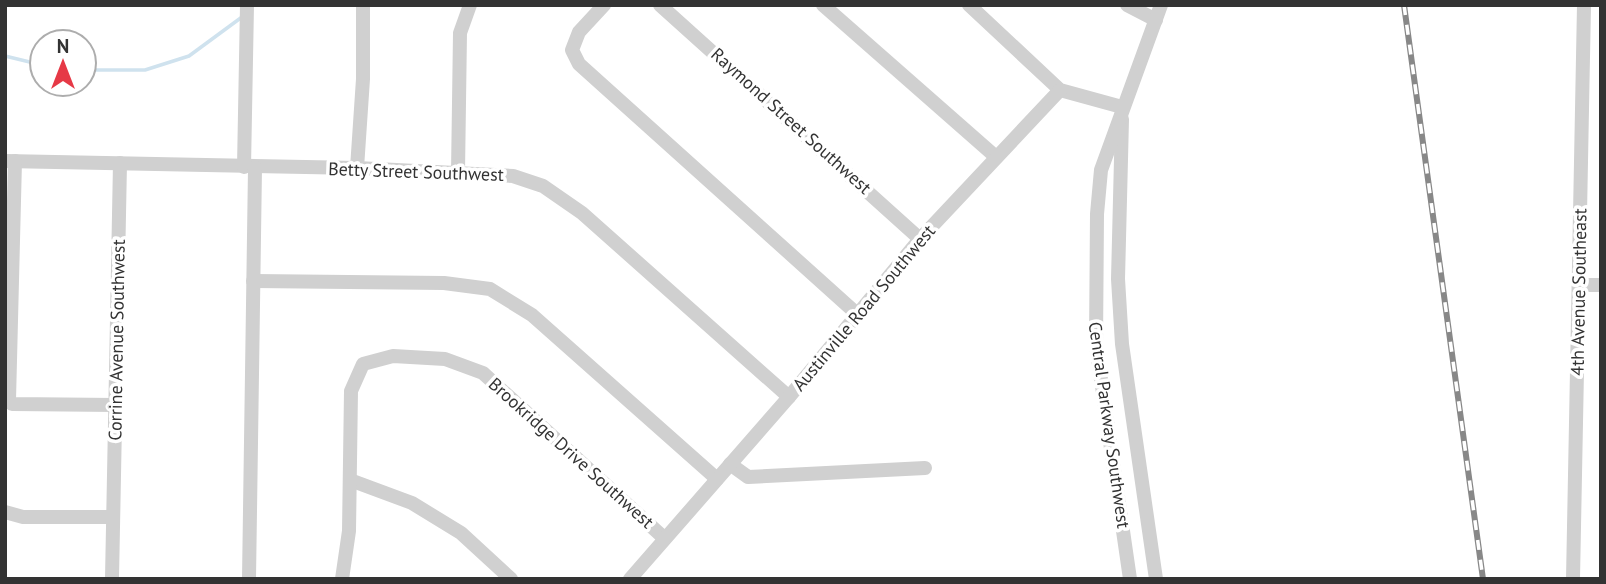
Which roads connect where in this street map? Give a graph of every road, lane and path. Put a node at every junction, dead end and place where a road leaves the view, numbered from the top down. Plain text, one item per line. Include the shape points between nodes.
1 (247, 5) edge
2 (363, 5) edge
3 (470, 5) edge
4 (604, 5) edge
5 (660, 5) edge
6 (823, 5) edge
7 (968, 5) edge
8 (1127, 5) edge
9 (1161, 5) edge
10 (1584, 5) edge
11 (1156, 20) junction
12 (1060, 90) junction
13 (1122, 107) junction
14 (996, 157) junction
15 (10, 161) edge
16 (120, 163) junction
17 (250, 167) junction
18 (357, 168) junction
19 (458, 172) junction
20 (920, 239) junction
21 (9, 264) edge
22 (253, 281) junction
23 (1579, 285) junction
24 (1601, 285) edge
25 (857, 314) junction
26 (789, 397) junction
27 (116, 405) junction
28 (730, 464) junction
29 (925, 468) dead end
30 (717, 479) junction
31 (350, 480) junction
32 (5, 512) edge
33 (113, 517) junction
34 (663, 537) junction
35 (112, 579) edge
36 (249, 579) edge
37 (342, 579) edge
38 (511, 579) edge
39 (630, 579) edge
40 (1130, 579) edge
41 (1156, 579) edge
42 (1573, 579) edge

1 - 17 street
2 - 18 street
3 - 19 street via 460,33
4 - 25 street via 579,32 572,50 579,64
5 - 20 street, Raymond Street Southwest
6 - 14 street
7 - 12 street
8 - 11 street
9 - 11 street, Central Parkway Southwest
10 - 23 street, 4th Avenue Southeast
11 - 13 street, Central Parkway Southwest
12 - 13 street
12 - 14 street, Austinville Road Southwest
13 - 40 street, Central Parkway Southwest via 1101,170 1094,309
13 - 41 street, Central Parkway Southwest via 1118,279 1122,344
14 - 20 street, Austinville Road Southwest
15 - 16 street, Betty Street Southwest
15 - 21 street
16 - 17 street, Betty Street Southwest
16 - 27 street, Corrine Avenue Southwest
17 - 18 street, Betty Street Southwest
17 - 22 street
18 - 19 street, Betty Street Southwest
19 - 26 street, Betty Street Southwest via 513,176 543,186 582,213
20 - 25 street, Austinville Road Southwest
21 - 27 street via 12,404
22 - 30 street via 444,283 490,289 532,315
22 - 36 street
23 - 24 street
23 - 42 street, 4th Avenue Southeast
25 - 26 street, Austinville Road Southwest
26 - 28 street, Austinville Road Southwest
27 - 33 street, Corrine Avenue Southwest
28 - 29 street via 748,477
28 - 30 street, Austinville Road Southwest
30 - 34 street, Austinville Road Southwest
31 - 34 street, Brookridge Drive Southwest via 351,391 363,364 393,356 445,359 483,373
31 - 37 street, Brookridge Drive Southwest
31 - 38 street via 412,503 461,533
32 - 33 street via 23,517
33 - 35 street, Corrine Avenue Southwest
34 - 39 street, Austinville Road Southwest

